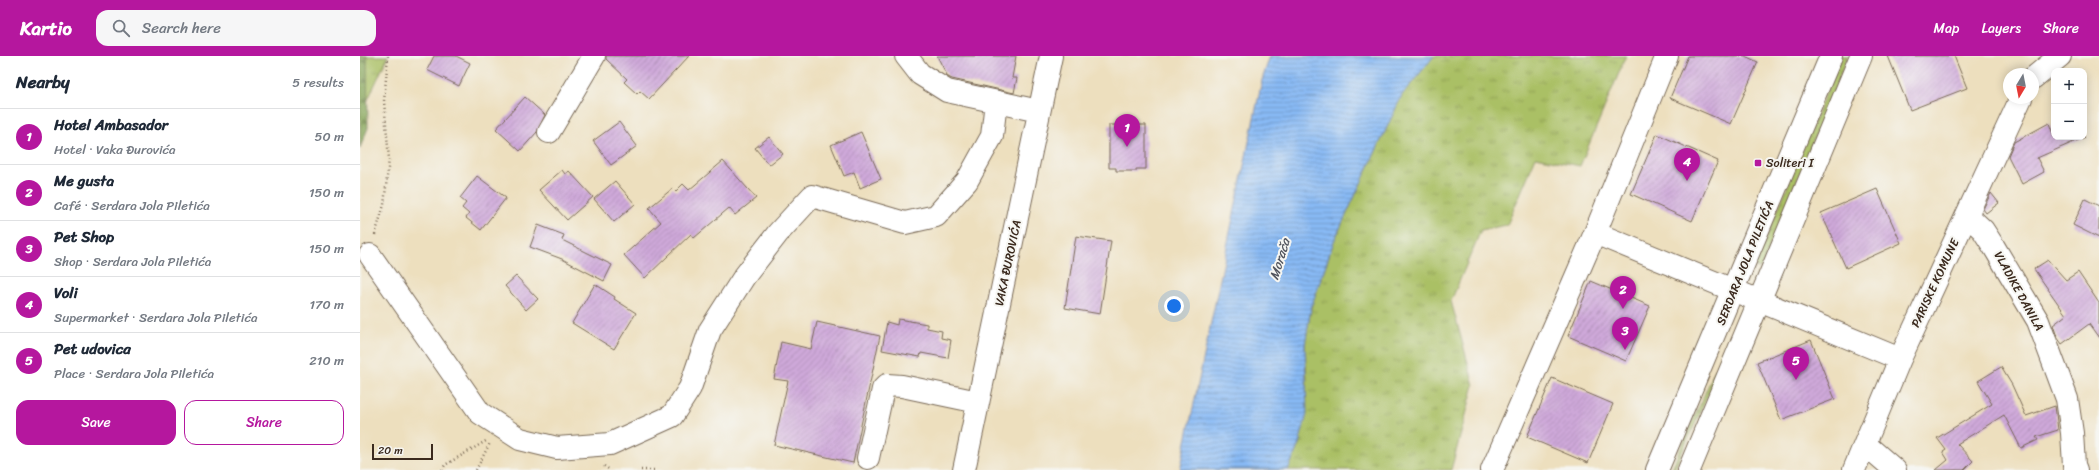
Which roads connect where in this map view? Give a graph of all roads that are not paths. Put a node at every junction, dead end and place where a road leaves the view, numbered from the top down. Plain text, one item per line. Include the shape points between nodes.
1 (594, 56) edge
2 (906, 56) edge
3 (1051, 56) edge
4 (1667, 56) edge
5 (1830, 56) edge
6 (1862, 56) edge
7 (2060, 56) edge
8 (2039, 73) edge
9 (996, 102) junction
10 (2017, 104) edge
11 (1039, 111) junction
12 (549, 132) dead end
13 (1967, 214) junction
14 (1595, 233) junction
15 (370, 255) road end
16 (1733, 290) junction
17 (1759, 300) junction
18 (1900, 359) junction
19 (978, 402) junction
20 (1865, 444) junction
21 (868, 458) dead end
22 (964, 470) edge
23 (1492, 470) edge
24 (1657, 470) edge
25 (1689, 470) edge
26 (1854, 470) edge
27 (1895, 470) edge
28 (2076, 470) edge

1 - 12 street
2 - 9 street via 920,74 947,91
3 - 11 street, VAKA ĐUROVIĆA
4 - 14 street
5 - 16 street, SERDARA JOLA PILETIĆA
6 - 17 street
7 - 8 street
9 - 11 street
9 - 15 street via 992,136 967,181 936,216 905,223 812,196 778,233 744,277 710,330 690,388 672,416 610,444 558,448 520,439 480,413
10 - 13 street, PARISKE KOMUNE
11 - 19 street, VAKA ĐUROVIĆA
13 - 18 street, PARISKE KOMUNE
13 - 28 street, VLADIKE DANILA via 1987,236 2038,321 2067,398
14 - 16 street
14 - 23 street
16 - 17 street
16 - 24 street, SERDARA JOLA PILETIĆA
17 - 18 street
17 - 25 street
18 - 20 street, PARISKE KOMUNE
19 - 21 street via 887,385 883,389
19 - 22 street, VAKA ĐUROVIĆA
20 - 26 street, PARISKE KOMUNE
20 - 27 street

